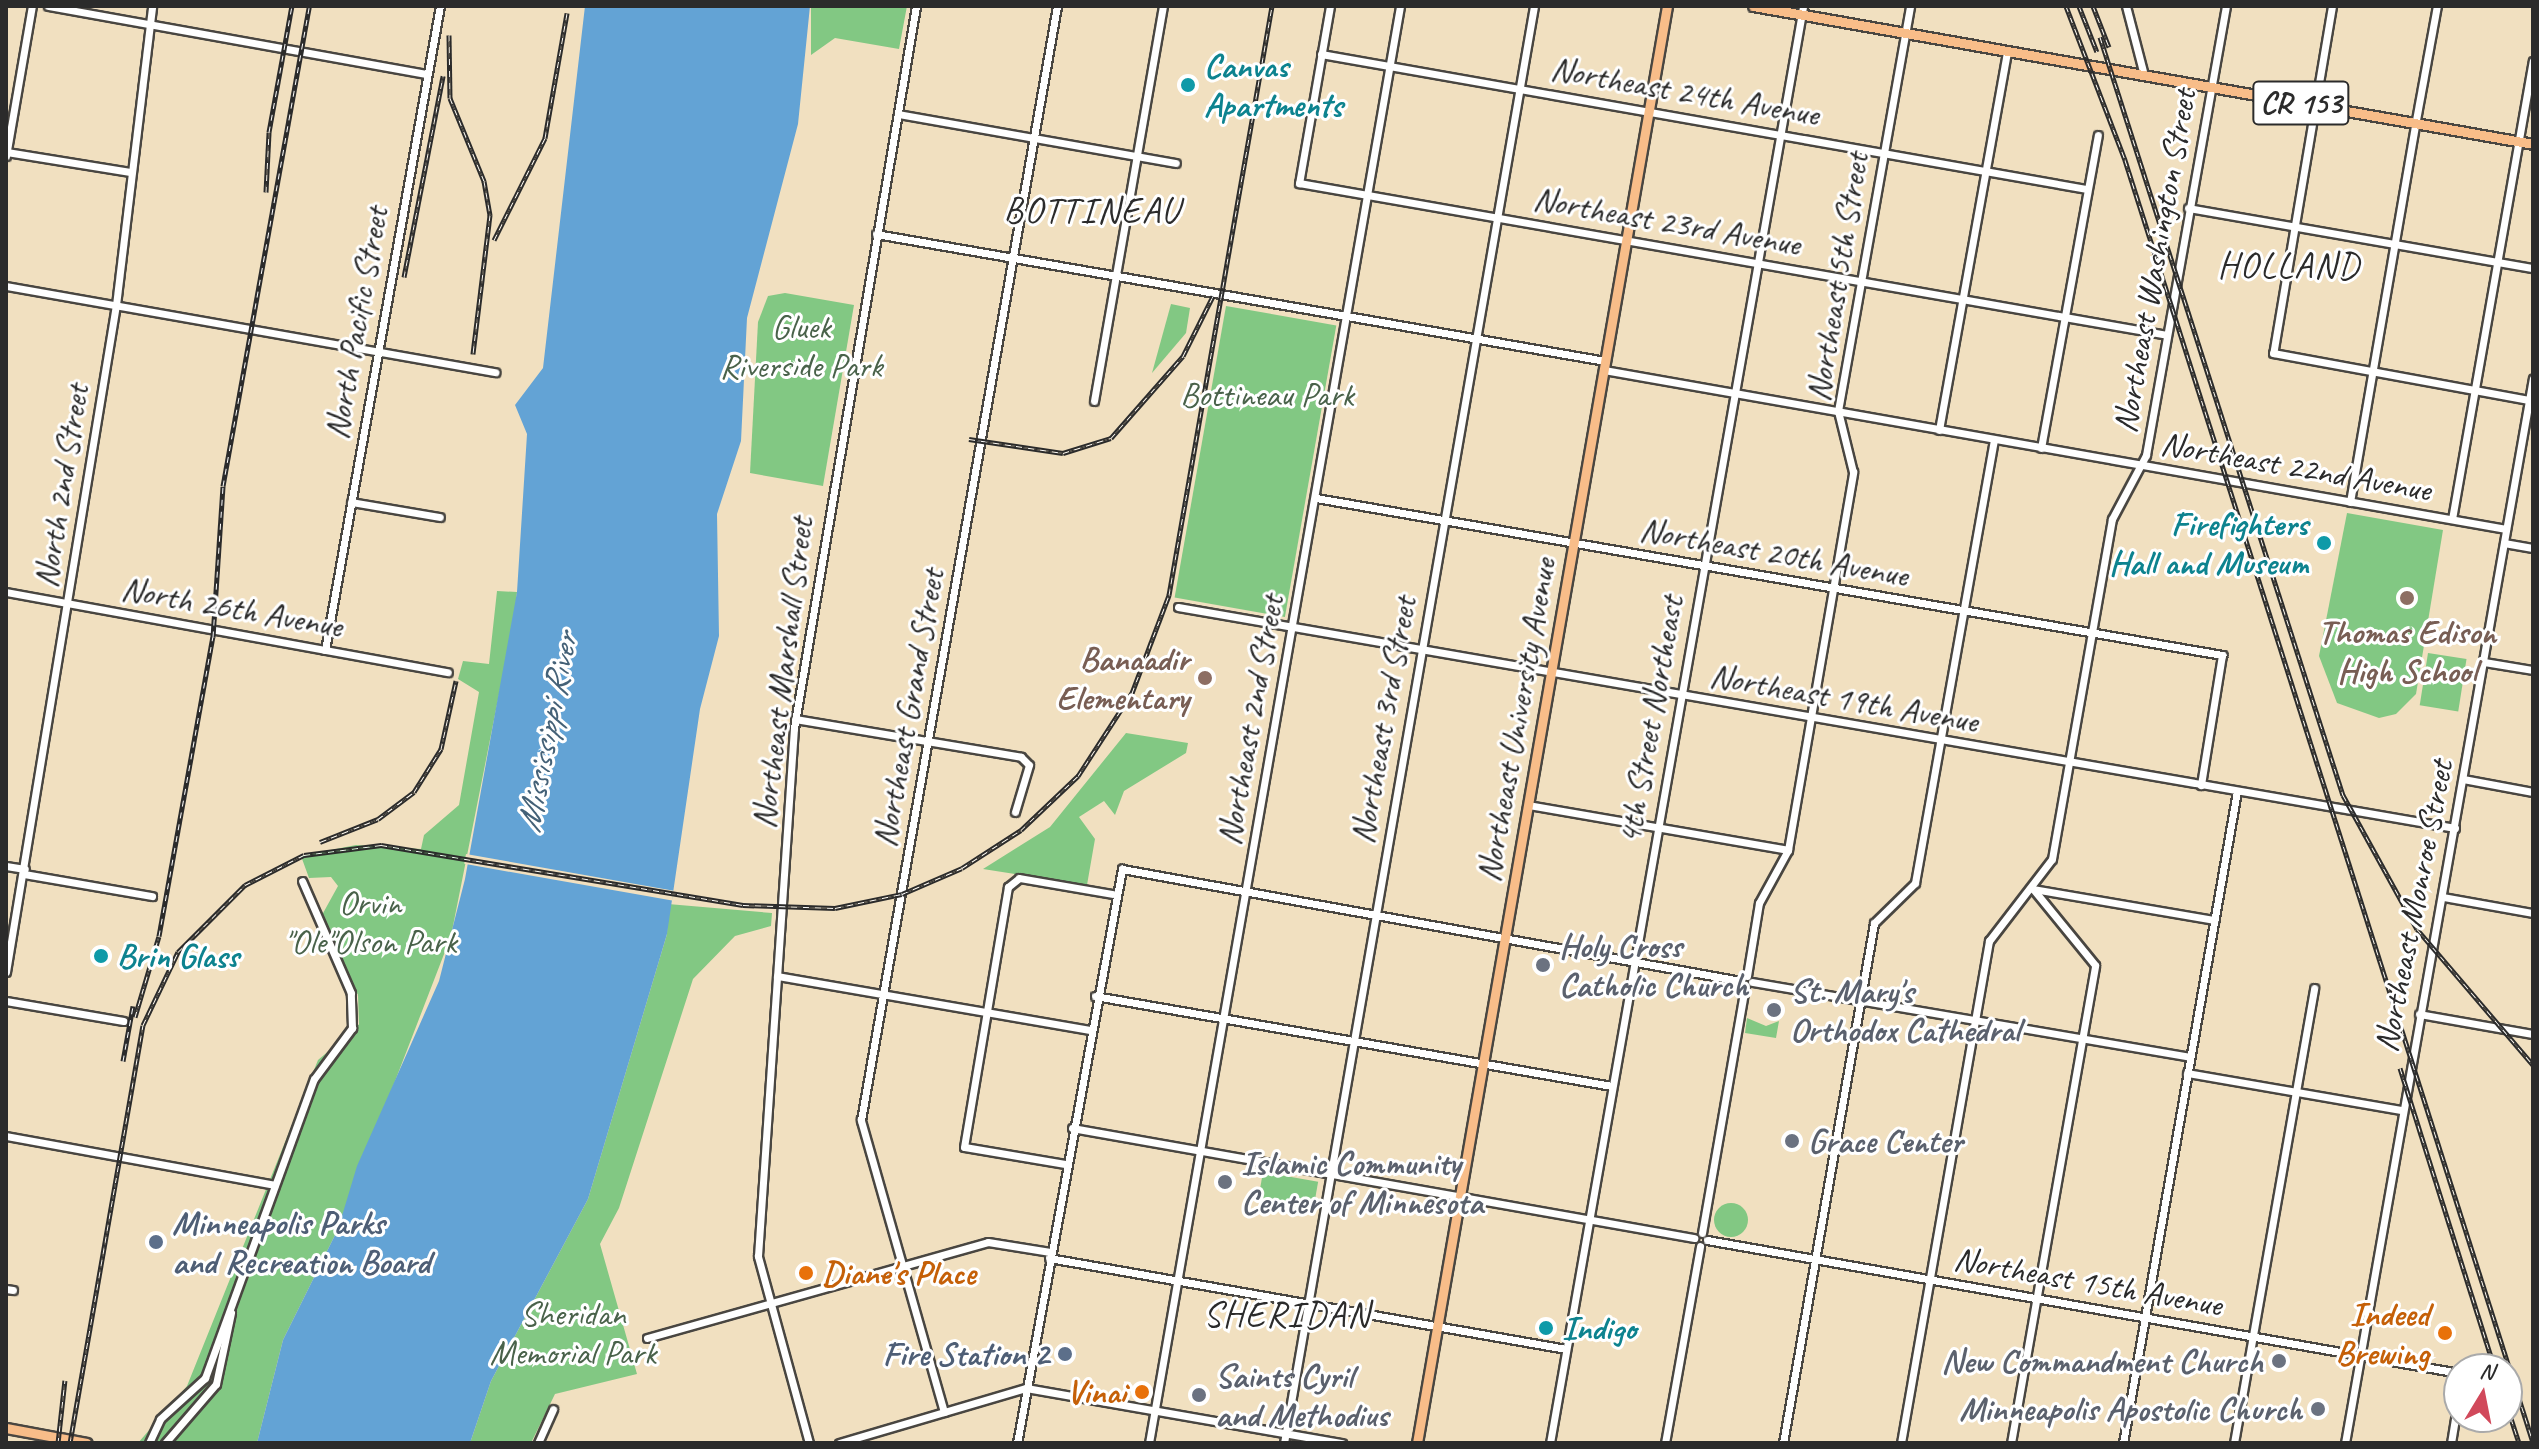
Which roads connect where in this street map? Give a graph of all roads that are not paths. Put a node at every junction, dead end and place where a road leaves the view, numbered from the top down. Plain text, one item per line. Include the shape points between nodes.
1 (32, 6) edge
2 (48, 6) edge
3 (152, 6) edge
4 (440, 6) edge
5 (916, 6) edge
6 (1057, 6) edge
7 (1163, 6) edge
8 (1330, 6) edge
9 (1400, 6) edge
10 (1534, 6) edge
11 (1667, 6) edge
12 (1753, 6) edge
13 (1910, 6) edge
14 (2126, 6) edge
15 (2226, 6) edge
16 (2332, 6) edge
17 (2437, 6) edge
18 (1802, 10) edge
19 (150, 24) junction
20 (1906, 33) junction
21 (2007, 52) junction
22 (1321, 54) junction
23 (2533, 61) edge
24 (1391, 65) junction
25 (427, 74) junction
26 (2144, 75) junction
27 (2211, 87) junction
28 (1519, 88) junction
29 (2314, 106) junction
30 (1649, 110) junction
31 (898, 114) junction
32 (2416, 123) junction
33 (1781, 134) junction
34 (2098, 135) dead end
35 (1034, 137) junction
36 (2518, 142) junction
37 (2533, 144) edge
38 (1883, 152) junction
39 (6, 154) edge
40 (1136, 156) junction
41 (1176, 163) dead end
42 (1986, 171) junction
43 (131, 172) junction
44 (2087, 189) junction
45 (1367, 194) junction
46 (2188, 208) junction
47 (1498, 217) junction
48 (2292, 224) junction
49 (876, 234) junction
50 (1626, 239) junction
51 (2395, 242) junction
52 (1013, 257) junction
53 (2497, 260) junction
54 (1757, 263) junction
55 (2533, 268) edge
56 (1116, 275) junction
57 (1860, 283) junction
58 (6, 286) edge
59 (1963, 301) junction
60 (116, 305) junction
61 (1347, 316) junction
62 (2065, 318) junction
63 (2167, 335) junction
64 (1475, 338) junction
65 (377, 351) junction
66 (1605, 365) junction
67 (496, 372) dead end
68 (2372, 373) junction
69 (2533, 378) edge
70 (2474, 390) junction
71 (1733, 392) junction
72 (2529, 400) junction
73 (1094, 401) dead end
74 (1838, 411) junction
75 (2529, 426) edge
76 (1939, 430) junction
77 (1994, 440) junction
78 (2041, 448) junction
79 (2139, 465) junction
80 (1316, 498) junction
81 (351, 502) junction
82 (2350, 502) junction
83 (440, 517) dead end
84 (2452, 519) junction
85 (1444, 520) junction
86 (2506, 529) junction
87 (2504, 543) junction
88 (1574, 544) junction
89 (2533, 548) edge
90 (1703, 565) junction
91 (1833, 588) junction
92 (6, 592) edge
93 (68, 603) junction
94 (1178, 607) dead end
95 (1963, 611) junction
96 (1293, 628) junction
97 (2092, 632) junction
98 (325, 650) junction
99 (1422, 650) junction
100 (2484, 662) junction
101 (2533, 670) edge
102 (448, 672) dead end
103 (1551, 673) junction
104 (1680, 696) junction
105 (1811, 718) junction
106 (795, 719) junction
107 (929, 741) junction
108 (1940, 741) junction
109 (2069, 763) junction
110 (2463, 779) junction
111 (2201, 785) junction
112 (2237, 791) junction
113 (2533, 792) edge
114 (1528, 805) junction
115 (1015, 812) dead end
116 (1658, 828) junction
117 (2455, 828) junction
118 (1788, 850) junction
119 (6, 866) edge
120 (24, 871) junction
121 (302, 881) dead end
122 (1247, 888) junction
123 (2033, 889) junction
124 (1113, 894) junction
125 (152, 896) dead end
126 (2443, 897) junction
127 (1376, 911) junction
128 (2533, 913) edge
129 (2214, 920) junction
130 (1506, 933) junction
131 (1635, 958) junction
132 (6, 972) edge
133 (777, 976) junction
134 (1746, 981) junction
135 (2314, 988) dead end
136 (883, 995) junction
137 (1095, 996) junction
138 (6, 1001) edge
139 (1860, 1001) junction
140 (986, 1012) junction
141 (2419, 1014) junction
142 (1224, 1018) junction
143 (123, 1021) dead end
144 (1975, 1021) junction
145 (1089, 1030) junction
146 (2533, 1034) edge
147 (1354, 1041) junction
148 (2083, 1041) junction
149 (2190, 1057) junction
150 (1483, 1063) junction
151 (2187, 1073) junction
152 (1612, 1086) junction
153 (2295, 1092) junction
154 (2402, 1110) junction
155 (1072, 1128) junction
156 (6, 1136) edge
157 (1201, 1151) junction
158 (1065, 1164) junction
159 (1331, 1175) junction
160 (275, 1185) junction
161 (1460, 1197) junction
162 (1588, 1220) junction
163 (1703, 1240) junction
164 (1049, 1255) junction
165 (1815, 1260) junction
166 (901, 1265) junction
167 (1929, 1279) junction
168 (1178, 1280) junction
169 (2038, 1298) junction
170 (769, 1303) junction
171 (231, 1304) junction
172 (1307, 1304) junction
173 (2145, 1317) junction
174 (1437, 1326) junction
175 (2252, 1336) junction
176 (647, 1338) dead end
177 (1566, 1349) junction
178 (2360, 1356) junction
179 (2443, 1370) edge
180 (1026, 1388) junction
181 (553, 1409) dead end
182 (1155, 1410) junction
183 (944, 1412) junction
184 (6, 1428) edge
185 (1285, 1433) junction
186 (87, 1443) edge
187 (149, 1443) edge
188 (165, 1443) edge
189 (538, 1443) edge
190 (809, 1443) edge
191 (839, 1443) edge
192 (1017, 1443) edge
193 (1149, 1443) edge
194 (1284, 1443) edge
195 (1342, 1443) edge
196 (1417, 1443) edge
197 (1550, 1443) edge
198 (1665, 1443) edge
199 (1783, 1443) edge
200 (1901, 1443) edge
201 (2011, 1443) edge
202 (2123, 1443) edge
203 (2234, 1443) edge
204 (2345, 1443) edge

1 - 39 street
2 - 19 street
3 - 19 street, North 2nd Street
4 - 25 street, North Pacific Street
5 - 31 street, Northeast Marshall Street
6 - 35 street, Northeast Grand Street
7 - 40 street
8 - 22 street
9 - 24 street, Northeast 2nd Street
10 - 28 street, Northeast 3rd Street
11 - 30 main road, Northeast University Avenue
12 - 18 main road, CR 153
13 - 20 street, Northeast 5th Street
14 - 26 street
15 - 27 street, Northeast Washington Street
16 - 29 street
17 - 32 street
18 - 20 main road, CR 153
18 - 33 street, 4th Street Northeast
19 - 25 street
19 - 43 street, North 2nd Street
20 - 21 main road, CR 153
20 - 38 street, Northeast 5th Street
21 - 26 main road, CR 153
21 - 42 street
22 - 24 street, Northeast 24th Avenue
22 - 45 street, Northeast 23rd Avenue via 1299,183
23 - 36 street
24 - 28 street, Northeast 24th Avenue
24 - 45 street, Northeast 2nd Street
25 - 65 street, North Pacific Street
26 - 27 main road, CR 153
27 - 29 main road, CR 153
27 - 46 street, Northeast Washington Street
28 - 30 street, Northeast 24th Avenue
28 - 47 street, Northeast 3rd Street
29 - 32 main road, CR 153
29 - 48 street
30 - 33 street, Northeast 24th Avenue
30 - 50 main road, Northeast University Avenue
31 - 35 street
31 - 49 street, Northeast Marshall Street
32 - 36 main road, CR 153
32 - 51 street
33 - 38 street, Northeast 24th Avenue
33 - 54 street, 4th Street Northeast
34 - 44 street
35 - 40 street
35 - 52 street, Northeast Grand Street
36 - 37 main road, CR 153
36 - 53 street
38 - 42 street, Northeast 24th Avenue
38 - 57 street, Northeast 5th Street
39 - 43 street
40 - 41 street
40 - 56 street
42 - 44 street, Northeast 24th Avenue
42 - 59 street
43 - 60 street, North 2nd Street
44 - 62 street
45 - 47 street, Northeast 23rd Avenue
45 - 61 street, Northeast 2nd Street
46 - 48 street
46 - 63 street, Northeast Washington Street
47 - 50 street, Northeast 23rd Avenue
47 - 64 street, Northeast 3rd Street
48 - 51 street
48 - 68 street via 2273,353
49 - 52 street, Northeast 22nd Avenue
49 - 106 street, Northeast Marshall Street
50 - 54 street, Northeast 23rd Avenue
50 - 66 main road, Northeast University Avenue
51 - 53 street
51 - 68 street
52 - 56 street, Northeast 22nd Avenue
52 - 107 street, Northeast Grand Street
53 - 55 street
53 - 70 street
54 - 57 street, Northeast 23rd Avenue
54 - 71 street, 4th Street Northeast
56 - 61 street, Northeast 22nd Avenue
56 - 73 street
57 - 59 street, Northeast 23rd Avenue
57 - 74 street, Northeast 5th Street
58 - 60 street
59 - 62 street, Northeast 23rd Avenue
59 - 76 street
60 - 65 street
60 - 93 street, North 2nd Street
61 - 64 street, Northeast 22nd Avenue
61 - 80 street, Northeast 2nd Street
62 - 63 street, Northeast 23rd Avenue
62 - 78 street
63 - 79 street, Northeast Washington Street
64 - 66 street, Northeast 22nd Avenue
64 - 85 street, Northeast 3rd Street
65 - 67 street
65 - 81 street, North Pacific Street
66 - 71 street, Northeast 22nd Avenue
66 - 88 main road, Northeast University Avenue
68 - 70 street
68 - 82 street
69 - 72 street, Northeast Monroe Street
70 - 72 street
70 - 84 street
71 - 74 street, Northeast 22nd Avenue
71 - 90 street, 4th Street Northeast
72 - 75 street, Northeast Monroe Street
74 - 76 street, Northeast 22nd Avenue
74 - 91 street, Northeast 5th Street via 1853,468
75 - 86 street, Northeast Monroe Street
76 - 77 street, Northeast 22nd Avenue
77 - 78 street, Northeast 22nd Avenue
77 - 95 street
78 - 79 street, Northeast 22nd Avenue
79 - 82 street, Northeast 22nd Avenue
79 - 97 street, Northeast Washington Street via 2112,519
80 - 85 street, Northeast 20th Avenue
80 - 96 street, Northeast 2nd Street
81 - 83 street
81 - 98 street, North Pacific Street
82 - 84 street, Northeast 22nd Avenue
84 - 86 street, Northeast 22nd Avenue
85 - 88 street, Northeast 20th Avenue
85 - 99 street, Northeast 3rd Street
86 - 87 street, Northeast Monroe Street
87 - 89 street
87 - 100 street, Northeast Monroe Street
88 - 90 street, Northeast 20th Avenue
88 - 103 main road, Northeast University Avenue
90 - 91 street, Northeast 20th Avenue
90 - 104 street, 4th Street Northeast
91 - 95 street, Northeast 20th Avenue
91 - 105 street, Northeast 5th Street
92 - 93 street, North 26th Avenue
93 - 98 street, North 26th Avenue
93 - 120 street, North 2nd Street
94 - 96 street, Northeast 19th Avenue
95 - 97 street, Northeast 20th Avenue
95 - 108 street
96 - 99 street, Northeast 19th Avenue
96 - 122 street, Northeast 2nd Street
97 - 109 street, Northeast Washington Street
97 - 111 street, Northeast 20th Avenue via 2222,655
98 - 102 street, North 26th Avenue
99 - 103 street, Northeast 19th Avenue
99 - 127 street, Northeast 3rd Street
100 - 101 street
100 - 110 street, Northeast Monroe Street
103 - 104 street, Northeast 19th Avenue
103 - 114 main road, Northeast University Avenue
104 - 105 street, Northeast 19th Avenue
104 - 116 street, 4th Street Northeast
105 - 108 street, Northeast 19th Avenue
105 - 118 street, Northeast 5th Street
106 - 107 street
106 - 133 street, Northeast Marshall Street
107 - 115 street via 1026,759 1023,802
107 - 136 street, Northeast Grand Street
108 - 109 street, Northeast 19th Avenue
108 - 139 street via 1915,883 1874,923
109 - 111 street, Northeast 19th Avenue
109 - 123 street, Northeast Washington Street via 2052,859
110 - 113 street
110 - 117 street, Northeast Monroe Street
111 - 112 street, Northeast 19th Avenue
112 - 117 street, Northeast 19th Avenue
112 - 129 street
114 - 116 street
114 - 130 main road, Northeast University Avenue
116 - 118 street
116 - 131 street, 4th Street Northeast
117 - 126 street, Northeast Monroe Street
118 - 134 street, Northeast 5th Street via 1759,903
119 - 120 street
120 - 125 street
120 - 132 street, North 2nd Street
121 - 160 street via 354,1003 349,1034 327,1060
122 - 124 street via 1122,869
122 - 127 street
122 - 142 street, Northeast 2nd Street
123 - 129 street
123 - 144 street, Northeast Washington Street via 1989,941
123 - 148 street via 2093,958
124 - 137 street
124 - 140 street via 1011,879
126 - 128 street
126 - 141 street, Northeast Monroe Street
127 - 130 street
127 - 147 street, Northeast 3rd Street
129 - 149 street
130 - 131 street
130 - 150 main road, Northeast University Avenue
131 - 134 street
131 - 152 street, 4th Street Northeast
133 - 136 street
133 - 170 street, Northeast Marshall Street via 758,1256
134 - 139 street
134 - 163 street, Northeast 5th Street
135 - 153 street
136 - 140 street
136 - 166 street, Northeast Grand Street via 861,1127
137 - 142 street
137 - 145 street
138 - 143 street
139 - 144 street
139 - 165 street
140 - 145 street
140 - 158 street via 964,1147
141 - 146 street
141 - 154 street, Northeast Monroe Street
142 - 147 street
142 - 157 street, Northeast 2nd Street
144 - 148 street
144 - 167 street, Northeast Washington Street
145 - 155 street
147 - 150 street
147 - 159 street, Northeast 3rd Street
148 - 149 street
148 - 169 street
149 - 151 street
150 - 152 street
150 - 161 main road, Northeast University Avenue
151 - 153 street
151 - 173 street
152 - 162 street, 4th Street Northeast
153 - 154 street
153 - 175 street
154 - 178 street, Northeast Monroe Street
155 - 157 street
155 - 158 street
156 - 160 street
157 - 159 street
157 - 168 street, Northeast 2nd Street
158 - 164 street
159 - 161 street
159 - 172 street, Northeast 3rd Street
160 - 171 street
161 - 162 street
161 - 174 main road, Northeast University Avenue
162 - 163 street
162 - 177 street, 4th Street Northeast
163 - 165 street, Northeast 15th Avenue
163 - 198 street, Northeast 5th Street
164 - 166 street via 988,1242
164 - 168 street
164 - 180 street
165 - 167 street, Northeast 15th Avenue
165 - 199 street
166 - 170 street
166 - 183 street, Northeast Grand Street
167 - 169 street, Northeast 15th Avenue
167 - 200 street, Northeast Washington Street
168 - 172 street
168 - 182 street, Northeast 2nd Street
169 - 173 street, Northeast 15th Avenue
169 - 201 street
170 - 176 street
170 - 190 street, Northeast Marshall Street
171 - 187 street via 198,1390 160,1419
171 - 188 street via 216,1384
172 - 174 street
172 - 185 street, Northeast 3rd Street
173 - 175 street, Northeast 15th Avenue
173 - 202 street
174 - 177 street
174 - 196 main road, Northeast University Avenue
175 - 178 street, Northeast 15th Avenue
175 - 203 street
177 - 197 street, 4th Street Northeast
178 - 179 street, Northeast 15th Avenue
178 - 204 street, Northeast Monroe Street
180 - 182 street
180 - 183 street
180 - 192 street
181 - 189 street
182 - 185 street
182 - 193 street, Northeast 2nd Street
183 - 191 street
184 - 186 main road
185 - 194 street, Northeast 3rd Street
185 - 195 street

